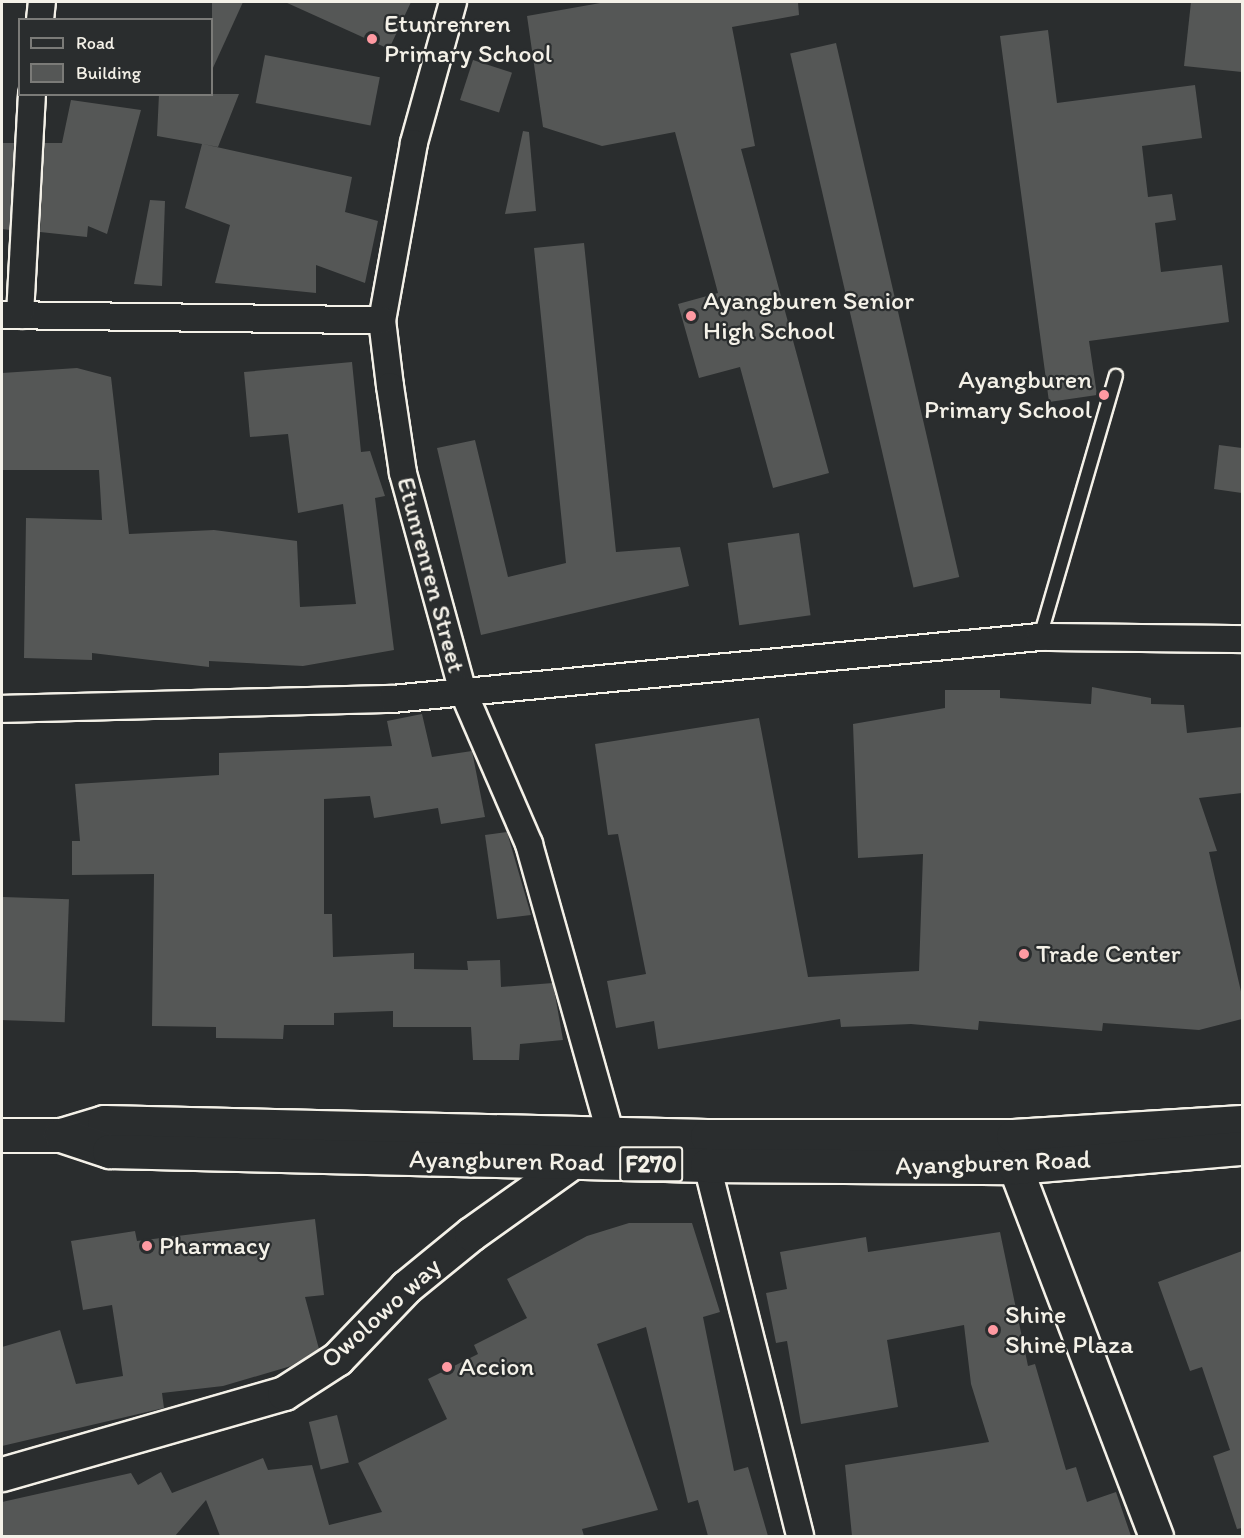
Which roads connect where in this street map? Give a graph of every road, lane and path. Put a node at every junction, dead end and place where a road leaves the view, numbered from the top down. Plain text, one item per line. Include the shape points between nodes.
1 (42, 2) edge
2 (453, 2) edge
3 (40, 18) edge
4 (32, 96) edge
5 (11, 315) edge
6 (382, 320) junction
7 (1116, 376) dead end
8 (1040, 636) junction
9 (1242, 639) edge
10 (462, 689) junction
11 (2, 709) edge
12 (1242, 1122) edge
13 (610, 1132) junction
14 (61, 1135) junction
15 (2, 1136) edge
16 (1242, 1148) edge
17 (569, 1164) junction
18 (707, 1165) junction
19 (1015, 1167) junction
20 (2, 1474) edge
21 (800, 1536) edge
22 (1156, 1536) edge

1 - 3 street
2 - 6 street, Etunrenren Street via 414,143
4 - 5 street
5 - 6 street
6 - 10 street, Etunrenren Street via 403,473
7 - 8 lane
8 - 9 street
8 - 10 street
10 - 11 street via 392,699
10 - 13 street, Etunrenren Street via 529,844
12 - 13 main road, Ayangburen Road / F270 via 1013,1136
13 - 14 main road, Ayangburen Road / F270 via 104,1122
14 - 15 main road, Ayangburen Road / F270
14 - 17 main road, Ayangburen Road / F270 via 109,1151
16 - 19 main road, Ayangburen Road / F270
17 - 18 main road, Ayangburen Road / F270
17 - 20 main road, Owolowo way via 471,1234 406,1287 337,1359 284,1393
18 - 19 main road, Ayangburen Road / F270
18 - 21 street
19 - 22 main road

